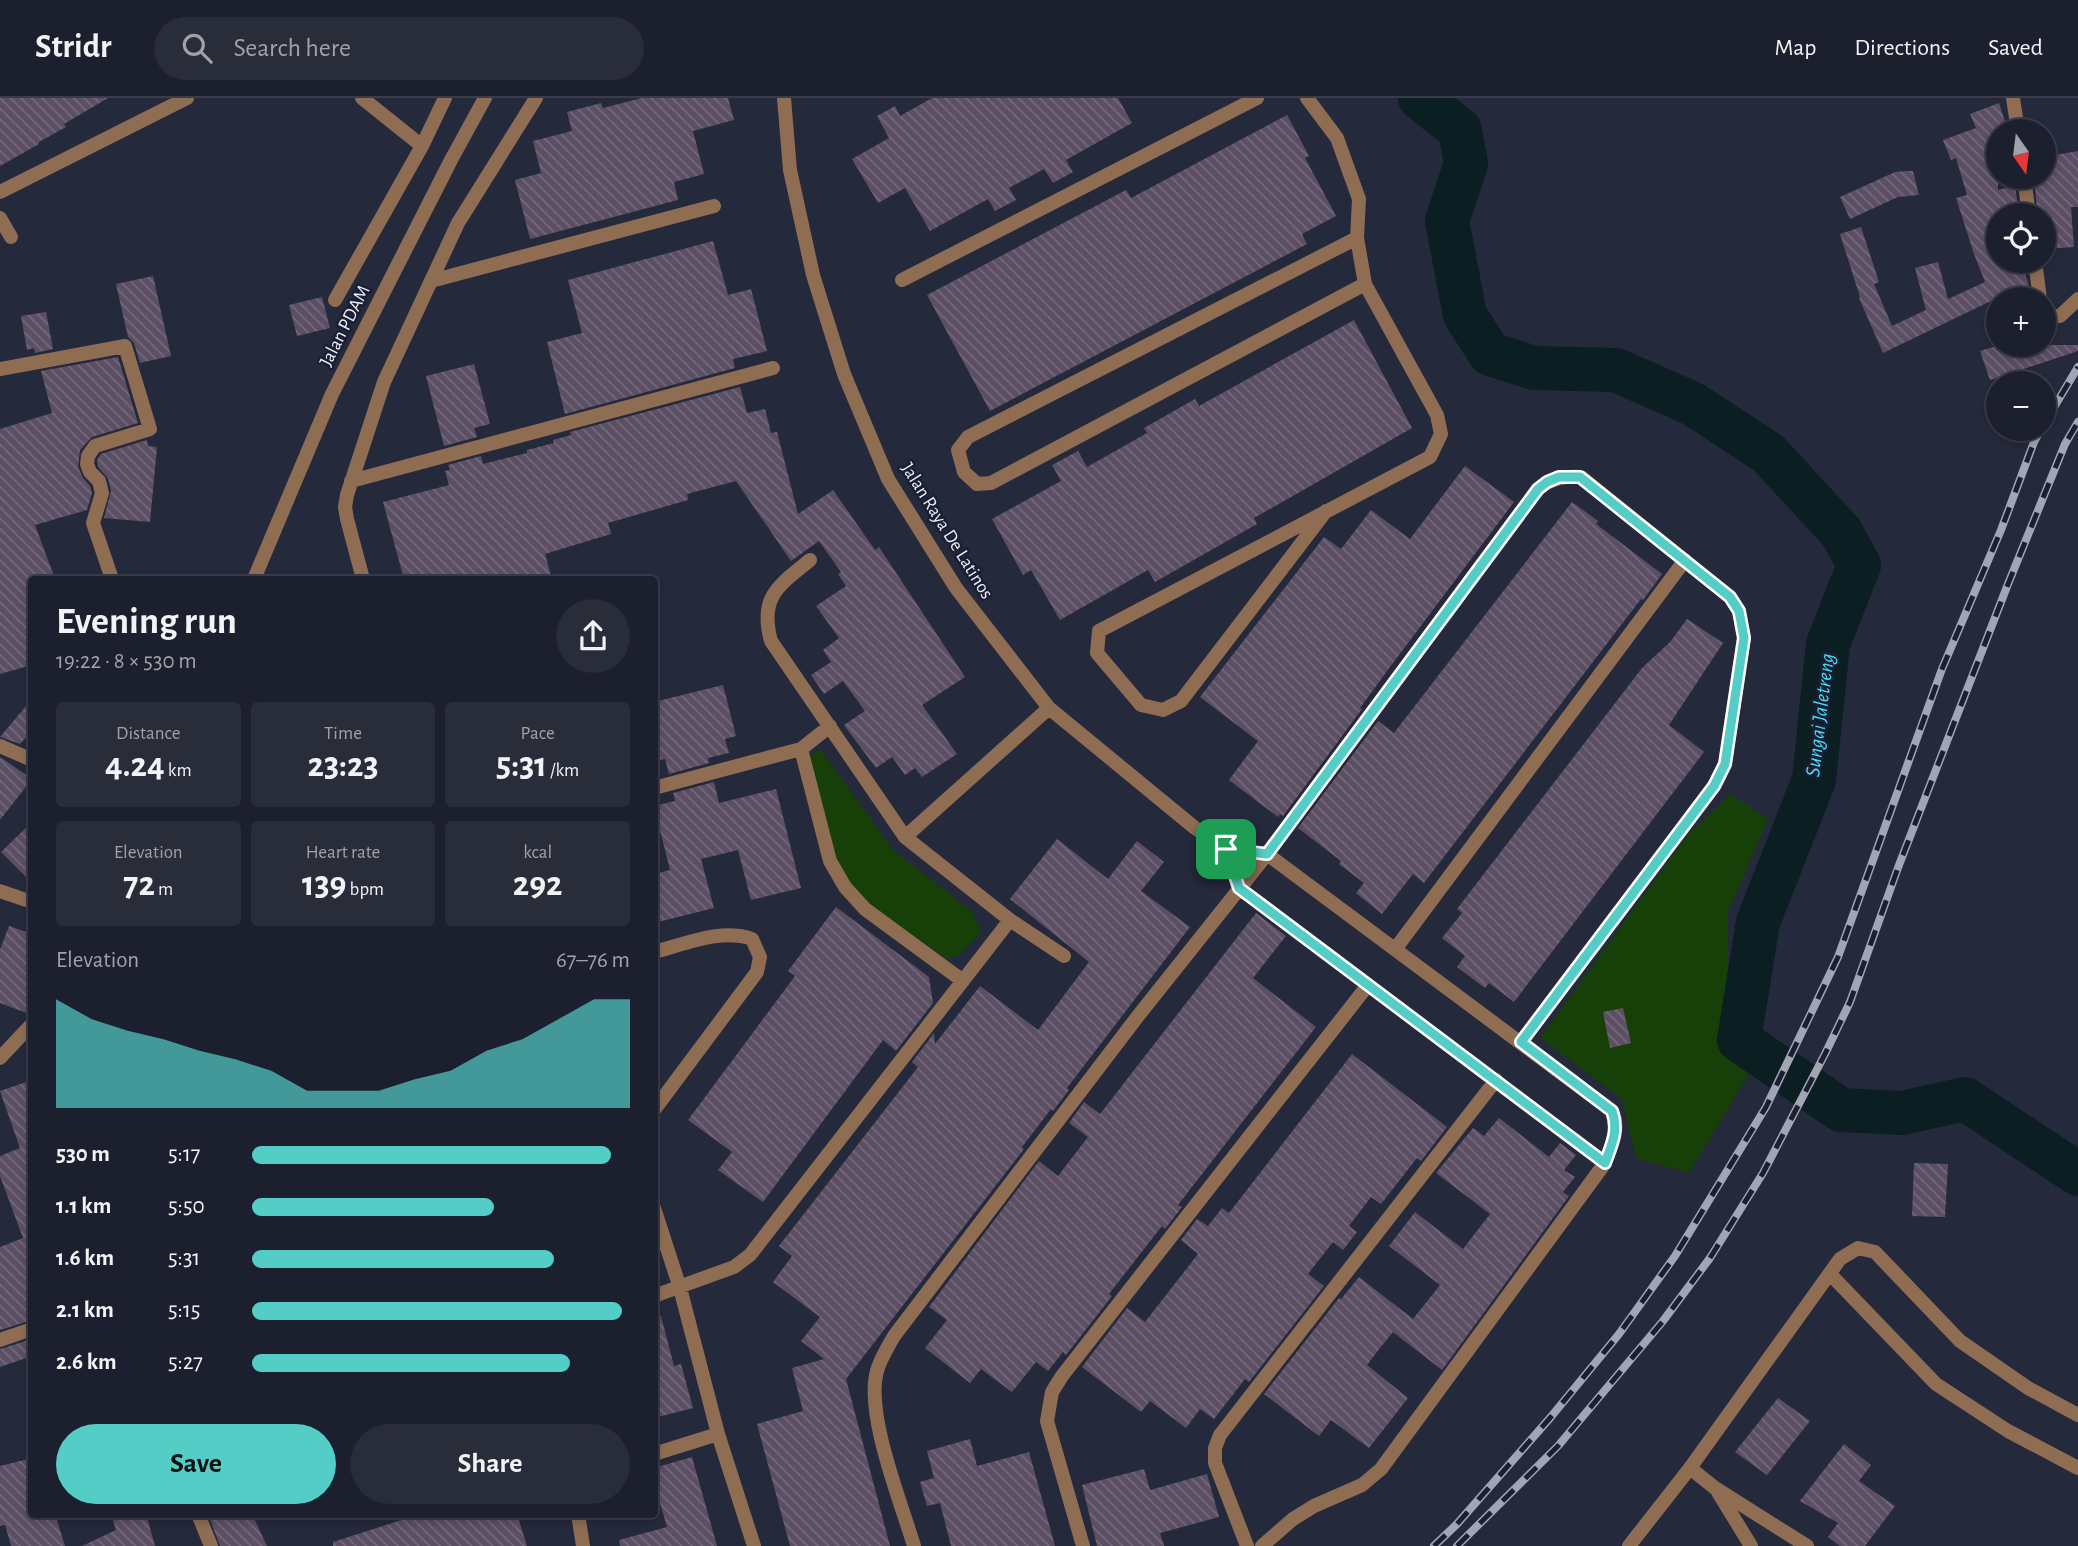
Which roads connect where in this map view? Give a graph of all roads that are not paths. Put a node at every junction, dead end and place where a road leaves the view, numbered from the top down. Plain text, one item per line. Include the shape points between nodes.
1 (187, 98) edge
2 (362, 98) edge
3 (445, 98) edge
4 (485, 98) edge
5 (536, 98) edge
6 (784, 98) edge
7 (1257, 98) edge
8 (1307, 98) edge
9 (2013, 98) edge
10 (2016, 119) edge
11 (422, 146) junction
12 (0, 191) edge
13 (714, 206) dead end
14 (0, 218) edge
15 (11, 237) dead end
16 (1357, 238) junction
17 (902, 280) dead end
18 (431, 281) junction
19 (1365, 284) junction
20 (2078, 299) edge
21 (335, 300) dead end
22 (2056, 316) edge
23 (773, 368) dead end
24 (0, 369) edge
25 (351, 481) junction
26 (1326, 511) junction
27 (810, 561) dead end
28 (1685, 561) junction
29 (112, 576) edge
30 (255, 576) edge
31 (362, 576) edge
32 (1049, 708) junction
33 (830, 726) junction
34 (0, 746) edge
35 (801, 749) junction
36 (28, 758) edge
37 (658, 787) edge
38 (905, 837) junction
39 (1226, 849) junction
40 (1267, 854) junction
41 (1239, 888) junction
42 (0, 891) edge
43 (28, 901) edge
44 (1010, 920) junction
45 (1396, 948) junction
46 (658, 951) edge
47 (1064, 956) dead end
48 (963, 981) junction
49 (1368, 985) junction
50 (28, 1031) edge
51 (1521, 1042) junction
52 (0, 1058) edge
53 (1496, 1080) junction
54 (658, 1105) edge
55 (1605, 1163) junction
56 (658, 1220) edge
57 (1831, 1275) junction
58 (680, 1288) junction
59 (658, 1295) edge
60 (28, 1330) edge
61 (0, 1340) edge
62 (2078, 1415) edge
63 (718, 1434) junction
64 (658, 1453) edge
65 (1690, 1468) junction
66 (2078, 1468) edge
67 (1715, 1488) junction
68 (200, 1518) edge
69 (579, 1518) edge
70 (211, 1546) edge
71 (583, 1546) edge
72 (754, 1546) edge
73 (914, 1546) edge
74 (1083, 1546) edge
75 (1247, 1546) edge
76 (1262, 1546) edge
77 (1629, 1546) edge
78 (1751, 1546) edge
79 (1807, 1546) edge

1 - 12 street
2 - 11 street
3 - 11 street
4 - 30 street, Jalan PDAM via 332,394
5 - 18 street via 458,223
6 - 32 street, Jalan Raya De Latinos via 790,170 813,275 844,374 888,479 956,588
7 - 17 street
8 - 16 street via 1337,138 1355,187 1359,199
9 - 10 street
11 - 21 street
13 - 18 street
14 - 15 street
16 - 19 street
16 - 19 street via 968,437 958,450 964,472 976,484 991,483
18 - 25 street via 384,382
19 - 26 street via 1437,415 1441,434 1430,457
20 - 22 street
23 - 25 street
24 - 29 street via 125,346 150,429 95,446 87,464 102,493 93,523
25 - 31 street via 345,508
26 - 26 street via 1099,631 1097,653 1141,705 1163,710 1181,701
27 - 33 street via 777,587 766,623 771,641
28 - 40 street via 1580,477 1547,482
28 - 45 street
28 - 51 street via 1730,597 1739,611 1744,638 1725,764 1714,786
32 - 38 street
32 - 39 street, Jalan Raya De Latinos
33 - 35 street
33 - 38 street
34 - 36 street
35 - 37 street
35 - 48 street via 830,861 845,887 865,909
38 - 44 street
39 - 40 street
39 - 41 street
40 - 41 street
40 - 45 street
41 - 49 street
41 - 73 street via 894,1336 877,1370 876,1420
42 - 43 street
44 - 47 street
44 - 48 street
45 - 51 street
46 - 54 street via 738,934 752,939 760,957 757,972
48 - 58 street via 750,1255 734,1267
49 - 53 street
49 - 74 street via 1052,1392 1047,1422
50 - 52 street
51 - 55 street via 1612,1111 1616,1132
53 - 55 street
53 - 75 street via 1220,1435 1214,1448 1215,1463
55 - 76 street via 1381,1469 1362,1485 1293,1518
56 - 58 street
57 - 62 street via 1840,1259 1858,1248 1875,1252 1960,1341 2028,1388
57 - 65 street
57 - 66 street via 1936,1384 2008,1432
58 - 59 street
58 - 63 street
60 - 61 street
63 - 64 street
63 - 72 street
65 - 67 street
65 - 77 street
67 - 78 street
67 - 79 street
68 - 70 street
69 - 71 street

